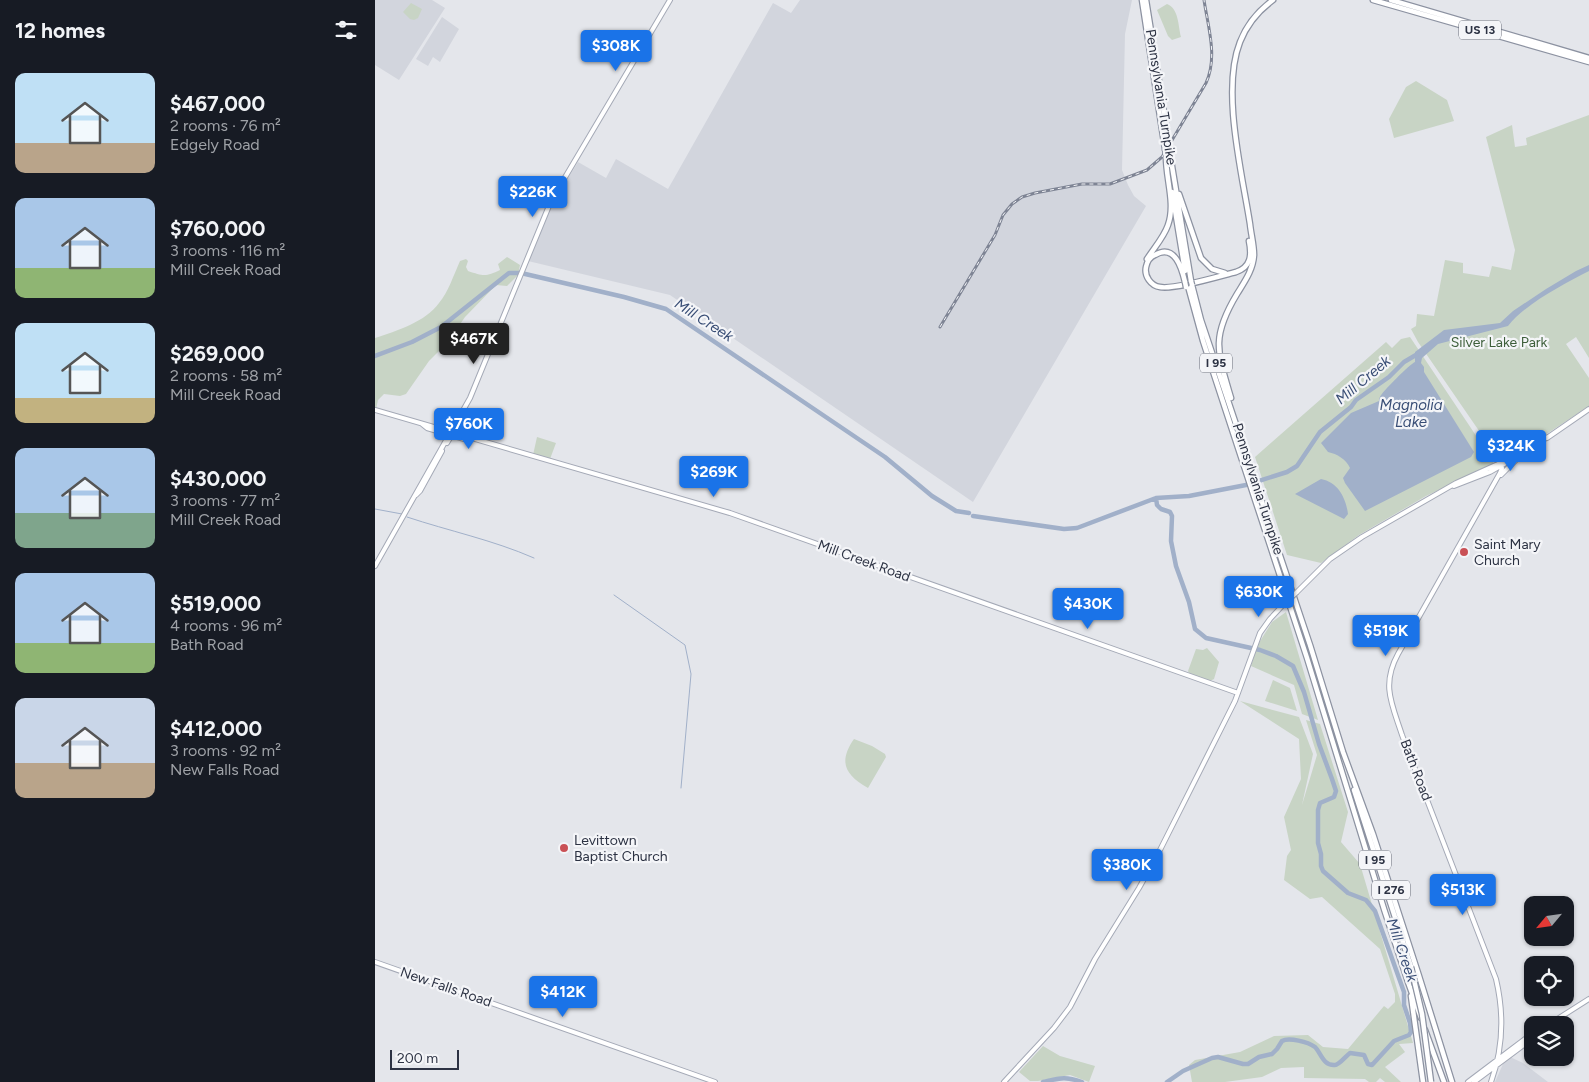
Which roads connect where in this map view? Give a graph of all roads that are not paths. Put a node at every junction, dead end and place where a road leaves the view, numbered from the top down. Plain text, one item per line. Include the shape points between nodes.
1 (670, 0) edge
2 (1142, 0) edge
3 (1146, 0) edge
4 (1269, 0) edge
5 (1273, 0) edge
6 (1373, 0) edge
7 (1391, 0) edge
8 (1259, 11) junction
9 (1253, 17) junction
10 (1589, 58) edge
11 (1589, 62) edge
12 (1167, 148) junction
13 (1173, 172) junction
14 (1169, 179) junction
15 (1252, 241) junction
16 (1232, 273) junction
17 (1188, 284) junction
18 (1589, 408) edge
19 (375, 410) edge
20 (451, 434) junction
21 (1548, 437) junction
22 (1523, 454) junction
23 (1499, 466) junction
24 (1490, 472) junction
25 (1252, 474) junction
26 (1497, 478) junction
27 (1450, 488) junction
28 (375, 566) edge
29 (1239, 693) junction
30 (1343, 752) junction
31 (375, 962) edge
32 (1408, 982) junction
33 (1589, 998) edge
34 (1562, 1016) edge
35 (1524, 1039) edge
36 (1524, 1044) edge
37 (1499, 1045) junction
38 (1514, 1046) junction
39 (1498, 1058) junction
40 (1497, 1064) junction
41 (1483, 1076) junction
42 (715, 1082) edge
43 (1003, 1082) edge
44 (1423, 1082) edge
45 (1431, 1082) edge
46 (1444, 1082) edge
47 (1452, 1082) edge
48 (1468, 1082) edge
49 (1474, 1082) edge
50 (1491, 1082) edge

1 - 20 main road via 551,201 470,402
2 - 12 highway, Pennsylvania Turnpike / I 95
3 - 12 highway, Pennsylvania Turnpike / I 95
4 - 8 highway
5 - 8 highway
6 - 11 highway, US 13
7 - 10 highway, US 13
8 - 9 highway
9 - 15 highway via 1238,47 1233,88 1235,130
9 - 16 highway via 1242,31 1235,49 1231,90 1232,127 1251,256 1244,268
12 - 13 highway, Pennsylvania Turnpike / I 95
12 - 14 highway, Pennsylvania Turnpike / I 95
13 - 16 highway via 1201,258 1212,269
13 - 17 highway, Pennsylvania Turnpike / I 95
14 - 15 highway via 1169,223 1144,267 1146,280 1153,286 1170,289 1243,272 1251,262
14 - 17 highway, Pennsylvania Turnpike / I 95
15 - 25 highway via 1252,268 1223,319 1219,346
16 - 17 highway via 1173,286 1160,287 1147,277 1149,260 1159,253 1173,255 1179,263
17 - 25 highway, Pennsylvania Turnpike / I 95
17 - 25 highway, Pennsylvania Turnpike / I 95 via 1207,351
18 - 21 main road
19 - 20 main road, Mill Creek Road
20 - 28 main road
20 - 29 main road, Mill Creek Road via 730,512
21 - 22 main road
21 - 23 main road
22 - 23 main road
22 - 26 main road
23 - 24 main road
23 - 26 main road, Bath Road
23 - 27 main road
24 - 26 main road via 1495,472
24 - 27 main road
25 - 30 highway, Pennsylvania Turnpike / I 95
25 - 32 highway, Pennsylvania Turnpike / I 95 via 1254,494
26 - 37 main road, Bath Road via 1393,662 1388,684 1402,735 1495,974 1501,1013
27 - 29 main road, bridge via 1344,548 1325,564 1265,626 1253,650
29 - 43 main road via 1139,888 1070,1007
30 - 45 highway, I 95, bridge via 1411,967 1422,1014
30 - 47 highway, Pennsylvania Turnpike / I 276 via 1373,834
31 - 42 main road, New Falls Road
32 - 44 highway, I 95
32 - 46 highway, Pennsylvania Turnpike
33 - 34 main road
35 - 38 main road
36 - 40 main road
37 - 38 main road via 1505,1049
37 - 39 main road, Bath Road
38 - 39 main road
39 - 40 main road, Bath Road
39 - 48 main road
40 - 41 main road
40 - 50 main road, Bath Road
41 - 49 main road
41 - 50 main road

